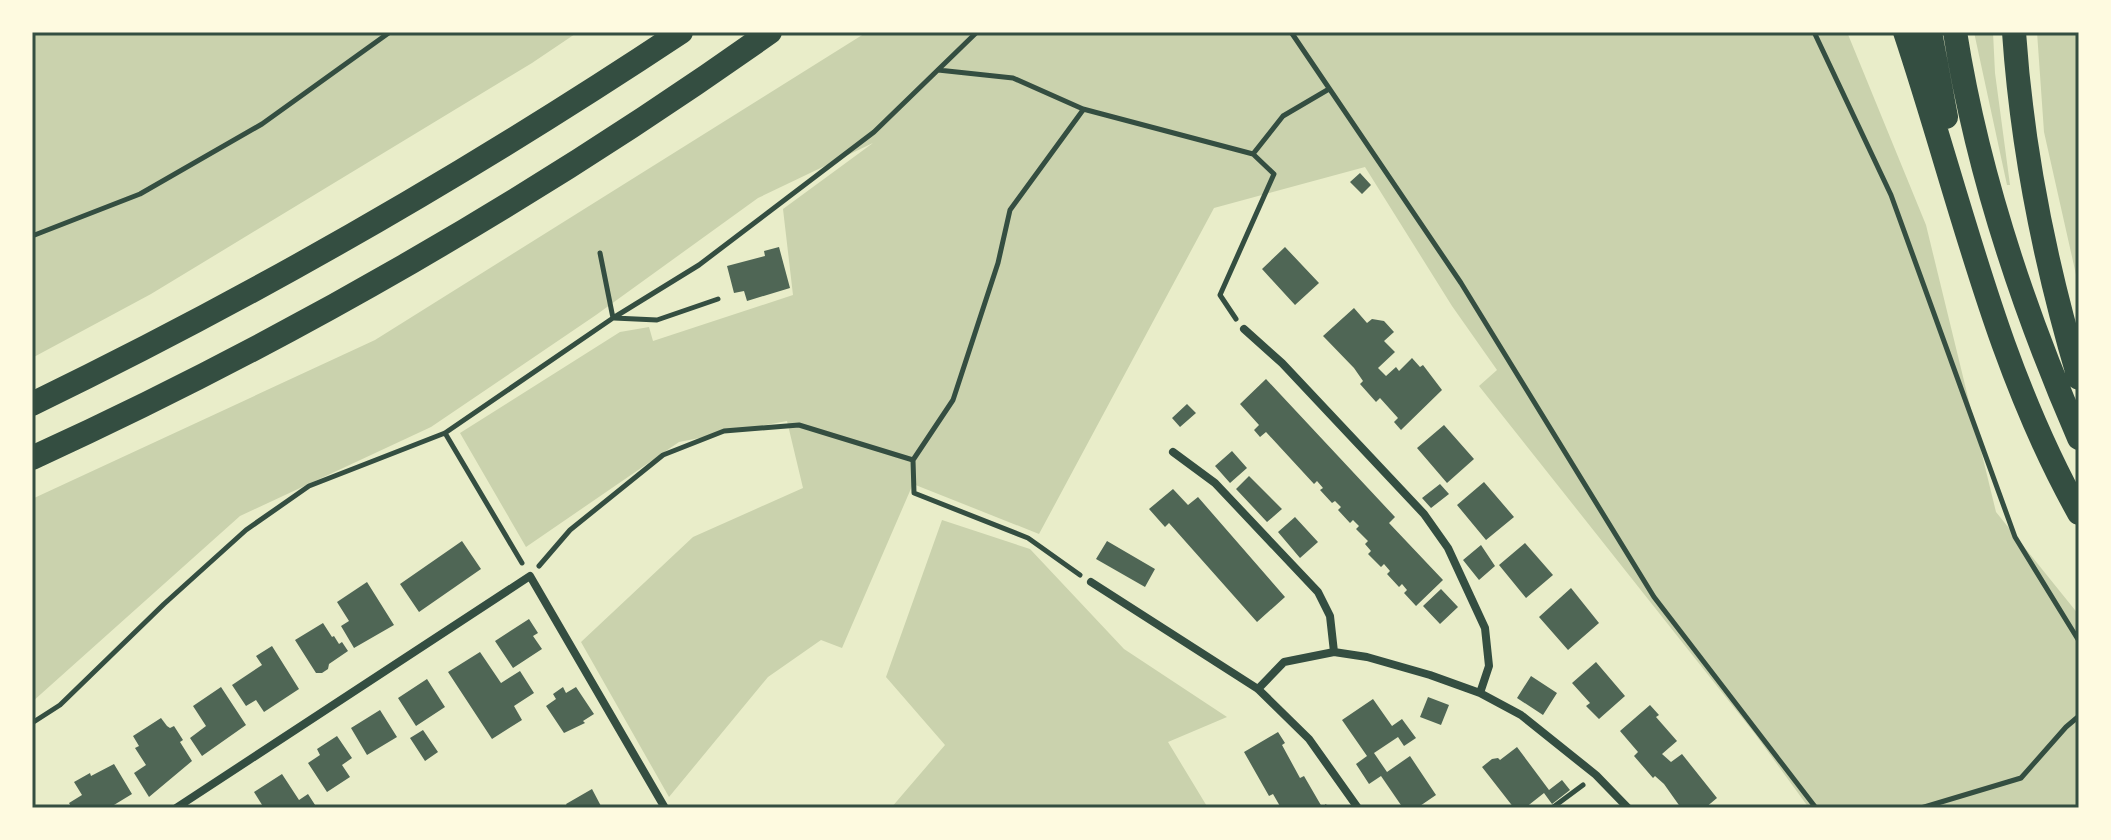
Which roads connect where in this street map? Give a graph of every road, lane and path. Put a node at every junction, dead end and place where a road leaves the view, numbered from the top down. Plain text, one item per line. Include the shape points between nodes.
1 (390, 32) edge
2 (681, 32) edge
3 (770, 32) edge
4 (977, 32) edge
5 (1291, 32) edge
6 (1814, 32) edge
7 (1905, 32) edge
8 (1930, 32) edge
9 (1955, 32) edge
10 (2014, 32) edge
11 (936, 70) junction
12 (1329, 89) junction
13 (1083, 109) junction
14 (1253, 154) junction
15 (1969, 233) junction
16 (32, 236) edge
17 (600, 253) dead end
18 (718, 299) dead end
19 (613, 318) junction
20 (1244, 329) joint
21 (2079, 378) edge
22 (32, 404) edge
23 (445, 433) junction
24 (2079, 438) edge
25 (1173, 452) dead end
26 (32, 458) edge
27 (913, 460) junction
28 (2079, 513) edge
29 (530, 576) junction
30 (1091, 582) joint
31 (2079, 641) edge
32 (1334, 652) junction
33 (1258, 689) junction
34 (1480, 693) junction
35 (2079, 716) edge
36 (32, 723) edge
37 (1596, 775) junction
38 (176, 808) edge
39 (665, 808) edge
40 (1358, 808) edge
41 (1552, 808) edge
42 (1628, 808) edge
43 (1816, 808) edge
44 (1921, 808) edge

1 - 16 path via 262,124 140,194
2 - 22 highway via 360,231
3 - 26 highway via 603,144 365,286 217,367
4 - 11 path
5 - 12 path
6 - 31 path via 1891,195 2015,537
7 - 15 highway
8 - 15 highway
9 - 24 highway via 1999,220
10 - 21 highway via 2037,216
11 - 13 path via 1013,78
11 - 19 path via 874,132 699,265
12 - 14 path via 1283,116
12 - 43 path via 1461,283 1654,597
13 - 14 path
13 - 27 path via 1010,210 953,400
14 - 20 path via 1274,174 1220,295
15 - 28 highway via 2013,370
17 - 19 path
18 - 19 path via 657,320
19 - 23 path
20 - 34 street via 1413,503 1448,548 1485,628 1489,666
23 - 29 path
23 - 36 path via 309,486 246,530 60,705
25 - 32 street via 1215,483 1318,592 1330,616
27 - 29 path via 799,425 724,431 663,455 570,530
27 - 30 path via 914,493 1028,538
29 - 38 street
29 - 39 street
30 - 33 street
32 - 33 street via 1284,662
32 - 34 street via 1367,657
33 - 40 street via 1309,739
34 - 37 street via 1521,715
35 - 44 path via 2021,778
37 - 41 path
37 - 42 street

